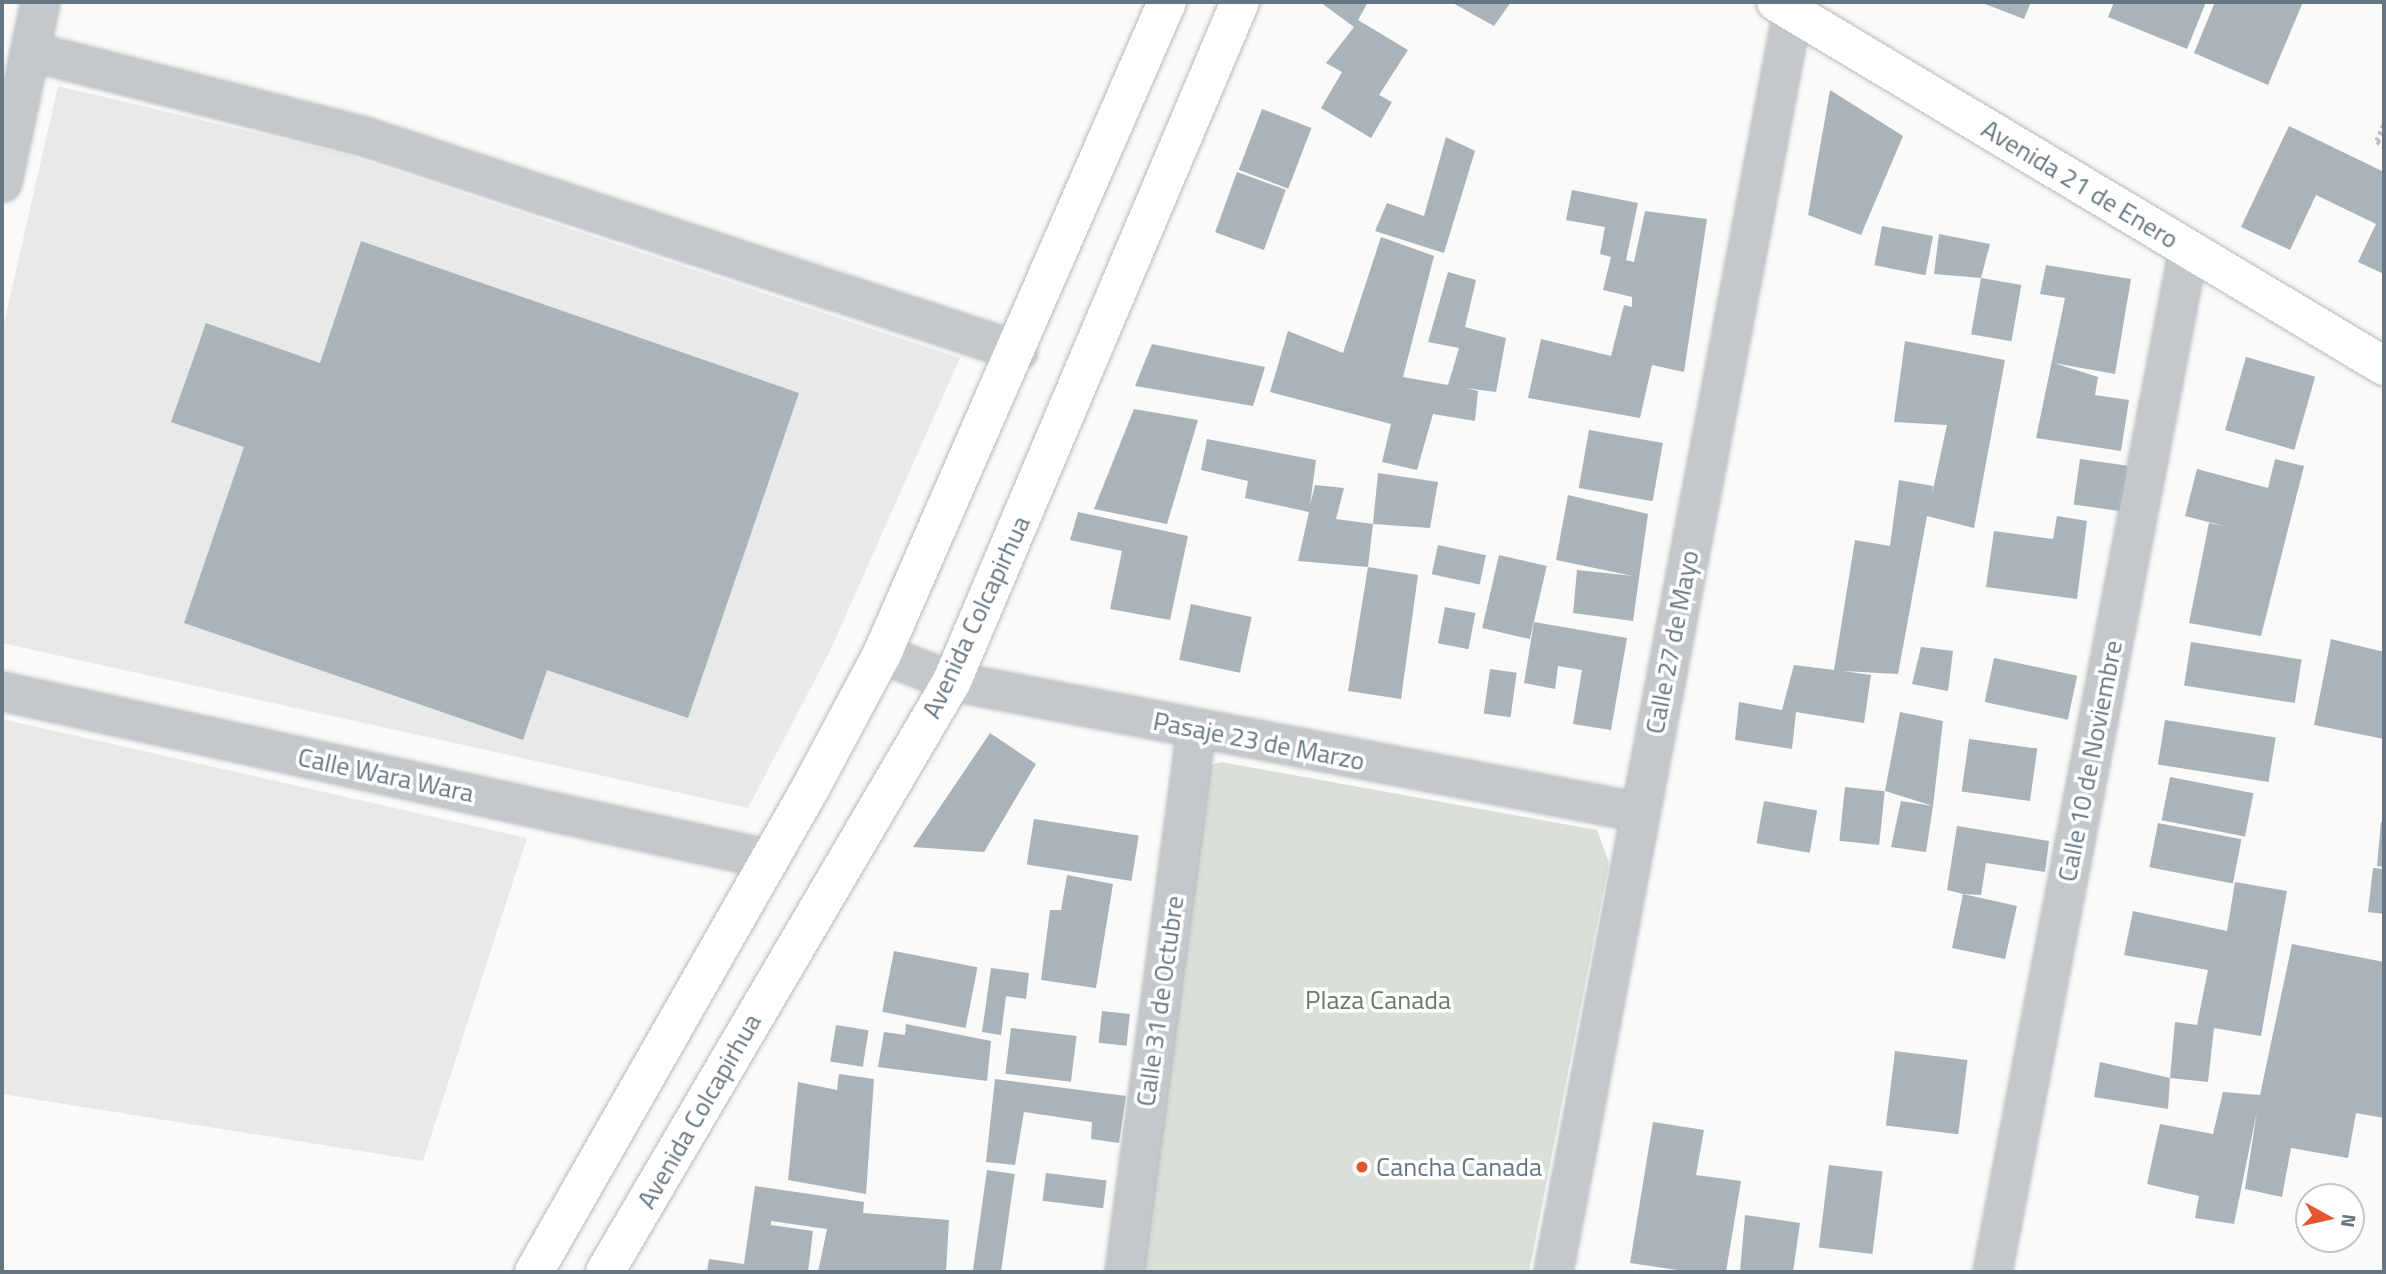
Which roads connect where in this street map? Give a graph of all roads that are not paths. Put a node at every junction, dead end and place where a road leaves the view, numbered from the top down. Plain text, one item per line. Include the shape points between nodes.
1 (40, 2) edge
2 (1167, 2) edge
3 (1240, 2) edge
4 (1784, 7) edge
5 (30, 51) junction
6 (2, 182) edge
7 (2188, 249) junction
8 (1018, 351) junction
9 (2384, 366) edge
10 (882, 654) junction
11 (953, 681) junction
12 (2, 691) edge
13 (1196, 729) junction
14 (1640, 812) junction
15 (770, 859) junction
16 (534, 1272) edge
17 (605, 1272) edge
18 (1124, 1272) edge
19 (1553, 1272) edge
20 (1992, 1272) edge

1 - 5 street
2 - 8 main road
3 - 11 main road, Avenida Colcapirhua
4 - 7 main road, Avenida 21 de Enero
4 - 14 street, Calle 27 de Mayo
5 - 6 street
5 - 8 street via 364,136
7 - 9 main road, Avenida 21 de Enero
7 - 20 street, Calle 10 de Noviembre
8 - 10 main road
10 - 11 street, Pasaje 23 de Marzo
10 - 15 main road
11 - 13 street, Pasaje 23 de Marzo
11 - 17 main road, Avenida Colcapirhua
12 - 15 street, Calle Wara Wara
13 - 14 street, Pasaje 23 de Marzo
13 - 18 street, Calle 31 de Octubre
14 - 19 street, Calle 27 de Mayo
15 - 16 main road

